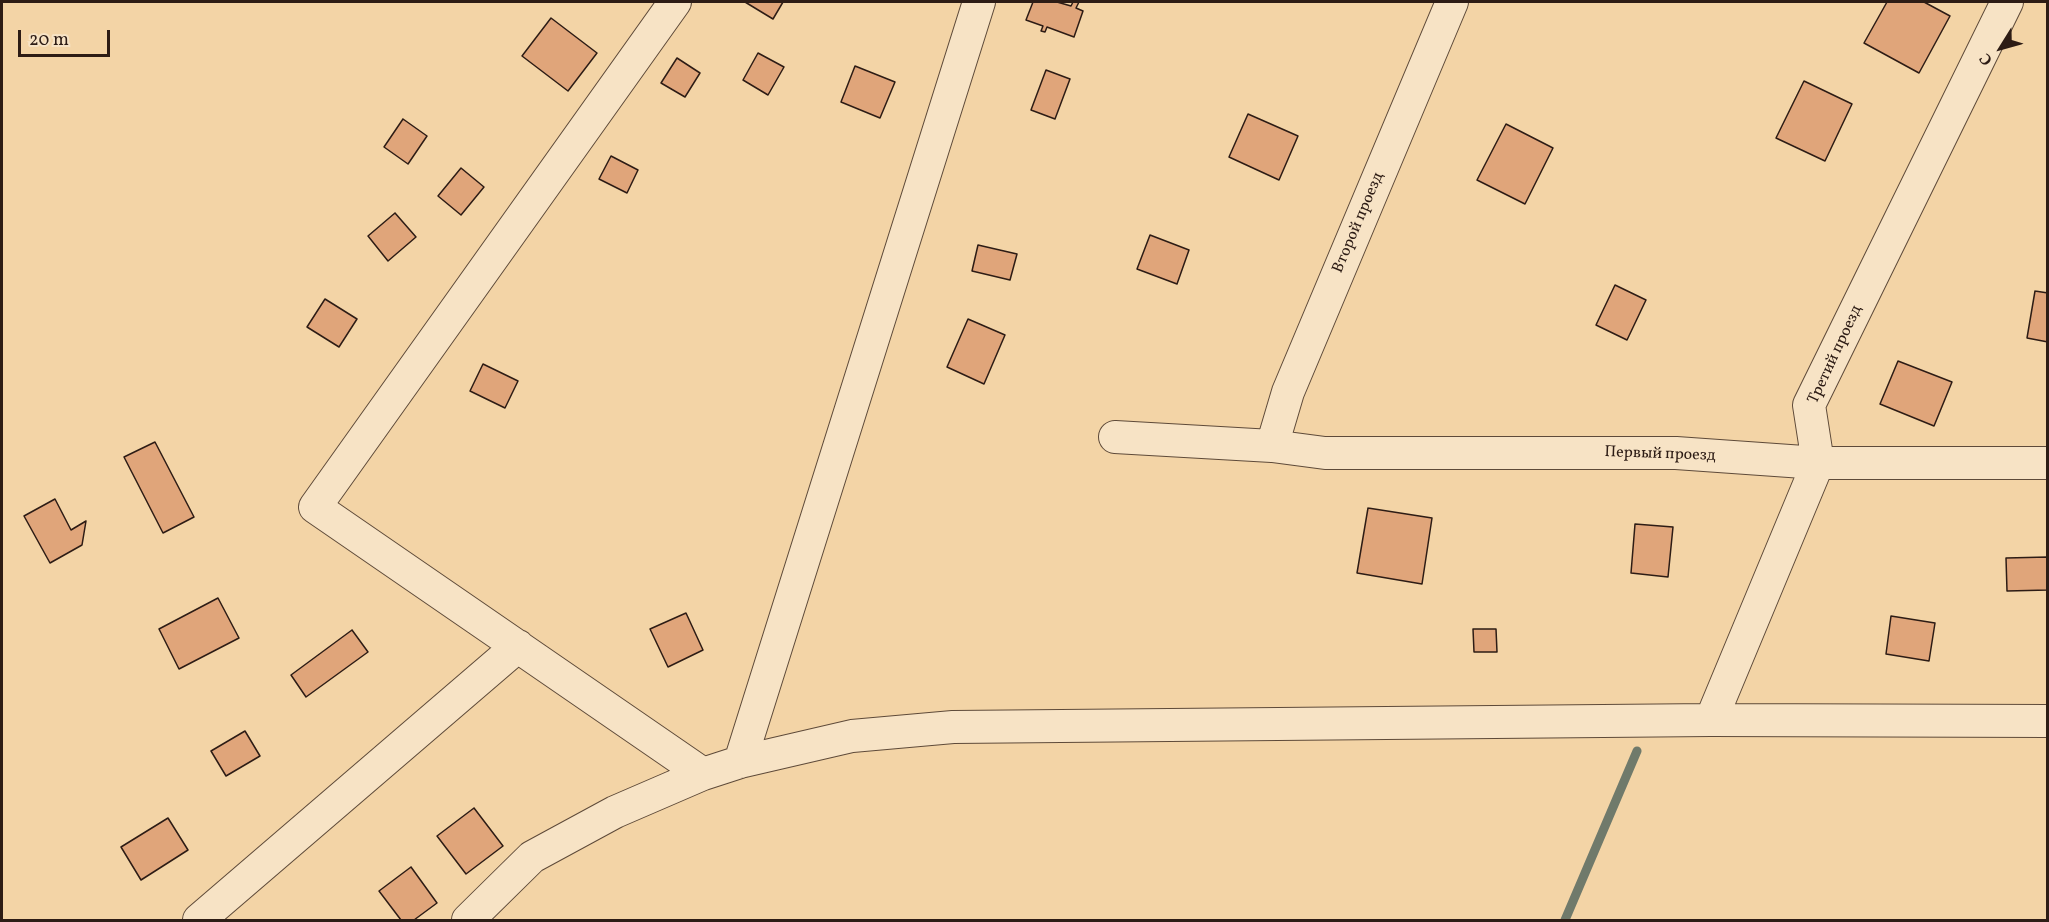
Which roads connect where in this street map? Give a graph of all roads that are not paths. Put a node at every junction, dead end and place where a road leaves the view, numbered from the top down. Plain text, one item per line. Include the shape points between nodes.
1 (675, 2) edge
2 (979, 2) edge
3 (1452, 2) edge
4 (2007, 2) edge
5 (1114, 437) dead end
6 (1272, 446) junction
7 (2048, 463) edge
8 (1818, 464) junction
9 (518, 646) junction
10 (1711, 720) junction
11 (2048, 721) edge
12 (740, 762) junction
13 (703, 774) junction
14 (199, 921) edge
15 (468, 921) edge

1 - 9 street via 315,507
2 - 12 street
3 - 6 street, Второй проезд via 1287,392
4 - 8 street, Третий проезд via 1809,405
5 - 6 street, Первый проезд
6 - 8 street, Первый проезд via 1325,453 1676,453
7 - 8 street, Первый проезд
8 - 10 street
9 - 13 street
9 - 14 street
10 - 11 street
10 - 12 street via 953,727 852,736
12 - 13 street
13 - 15 street via 615,812 532,857

